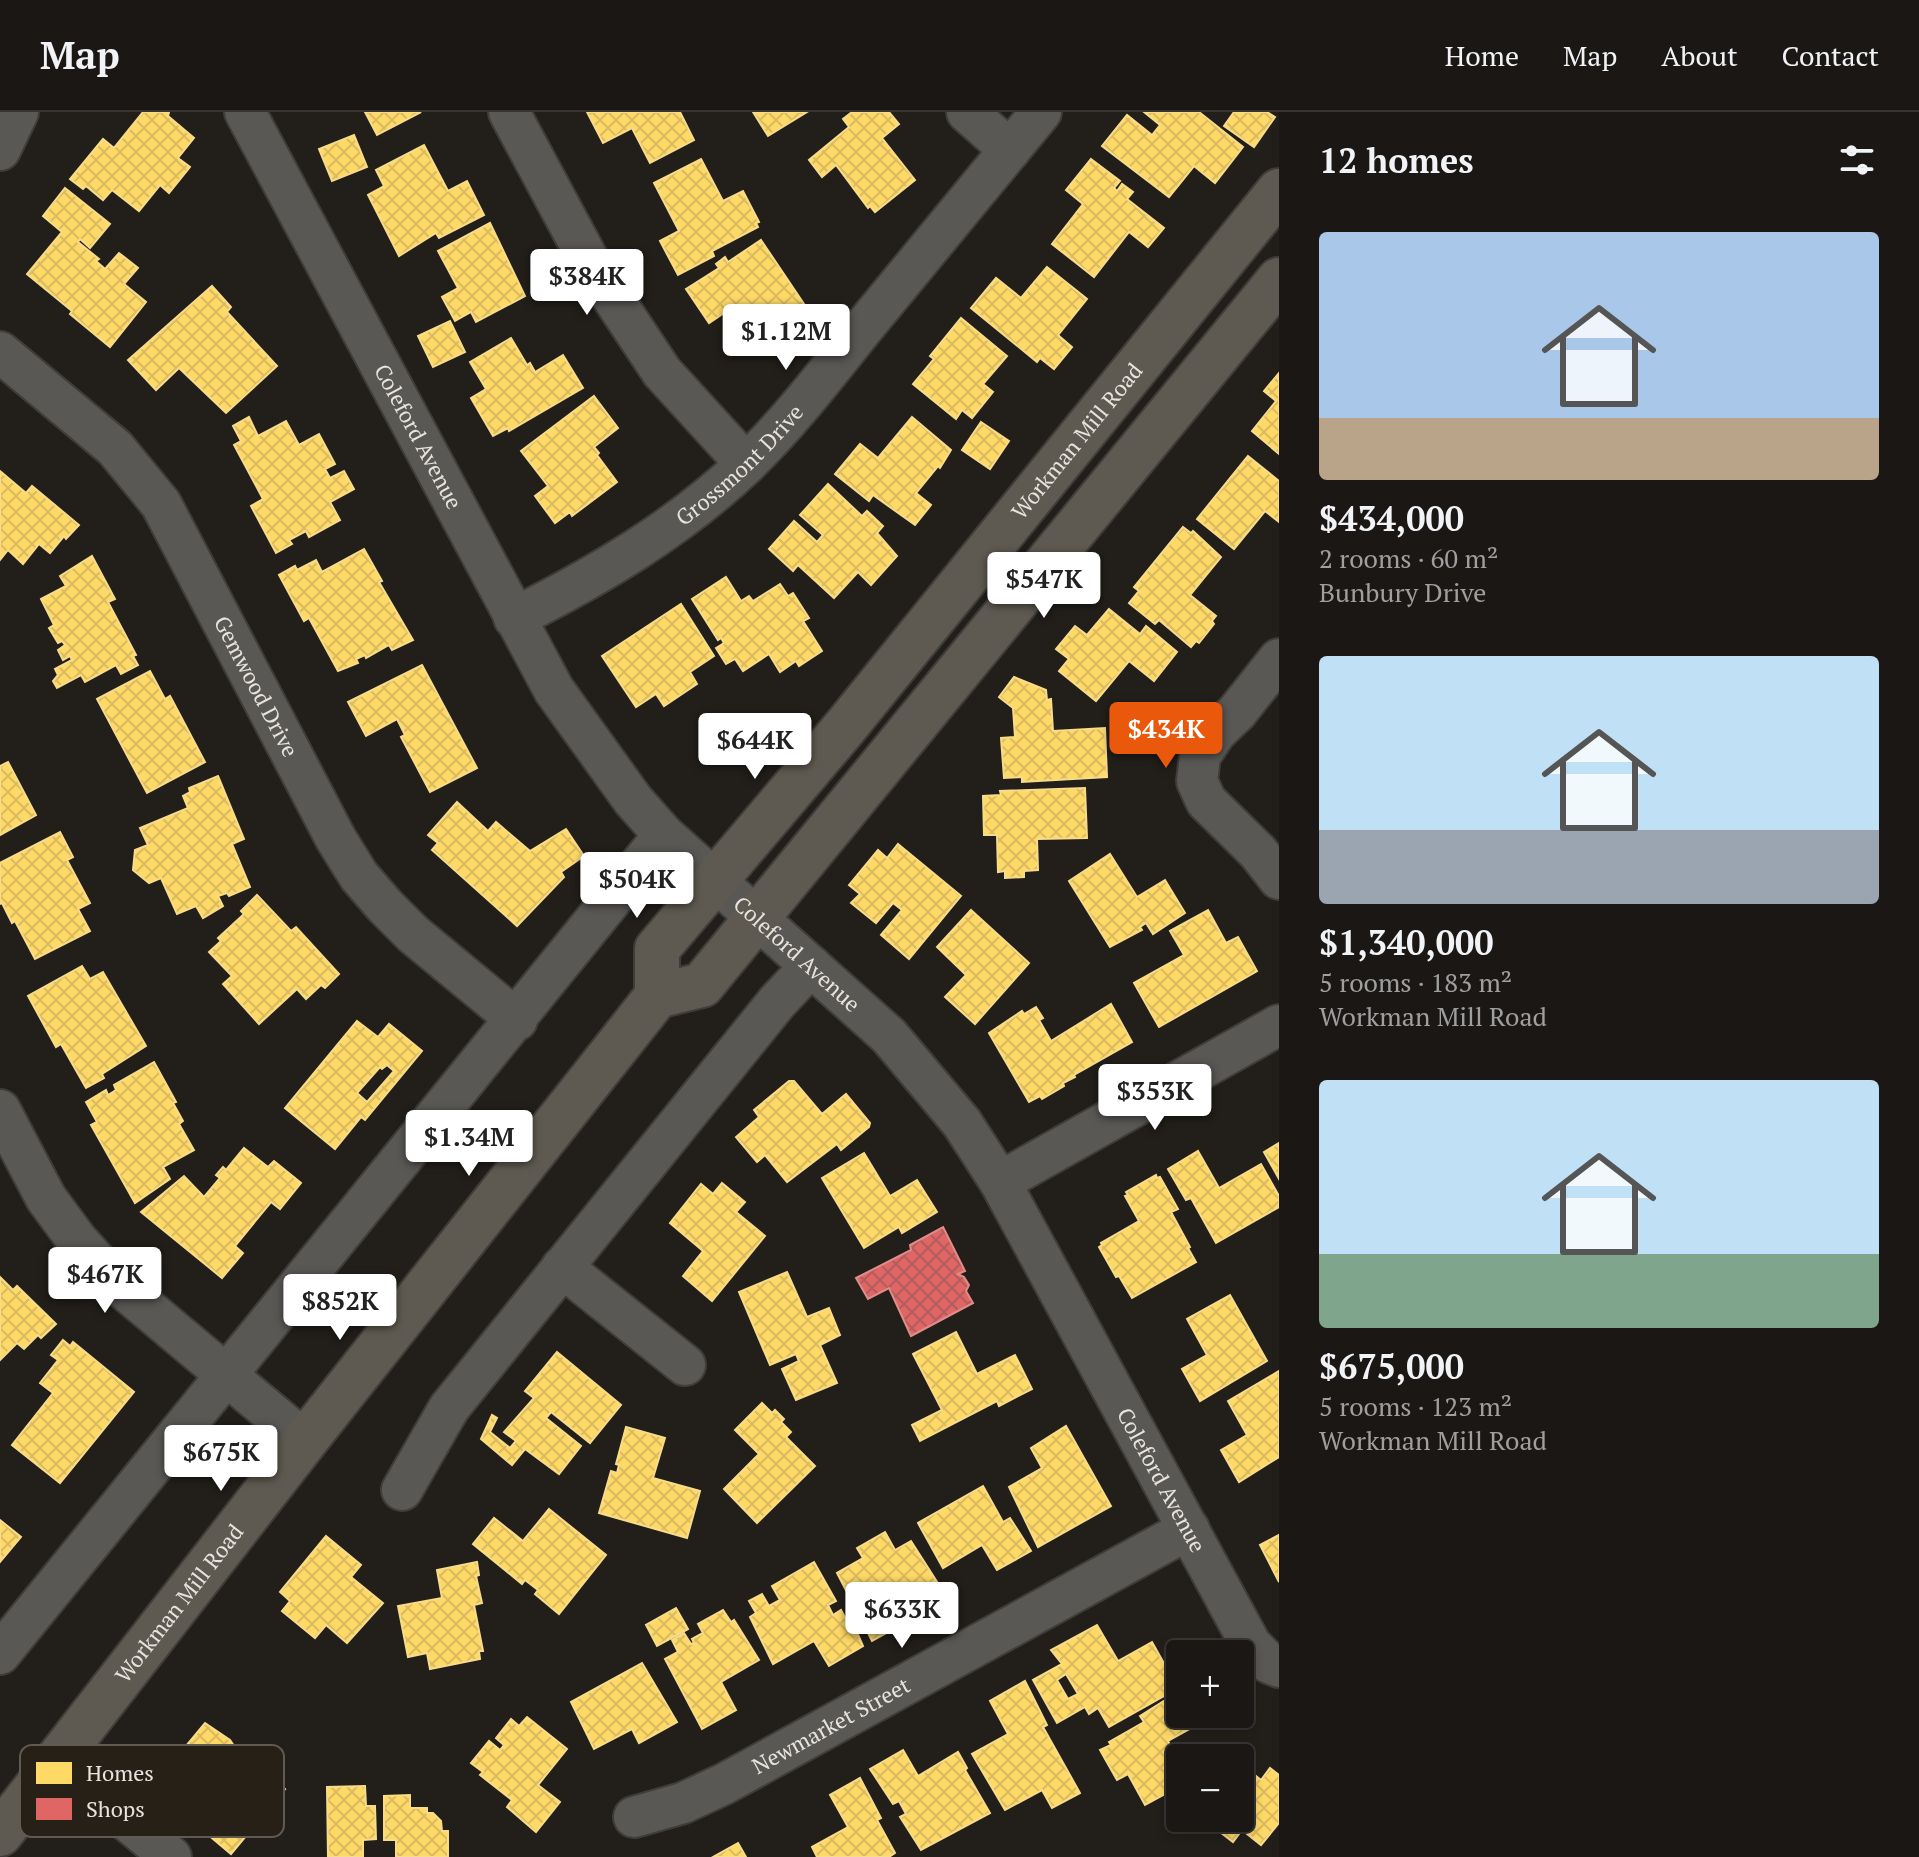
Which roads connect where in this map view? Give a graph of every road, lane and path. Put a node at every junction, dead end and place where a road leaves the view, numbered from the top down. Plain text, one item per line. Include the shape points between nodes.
1 (18, 112) edge
2 (245, 112) edge
3 (509, 112) edge
4 (967, 112) edge
5 (1041, 112) edge
6 (0, 150) edge
7 (1010, 150) junction
8 (1279, 191) edge
9 (1279, 280) edge
10 (0, 352) edge
11 (746, 464) junction
12 (514, 618) junction
13 (1279, 659) edge
14 (664, 835) junction
15 (715, 879) junction
16 (1279, 879) edge
17 (756, 918) junction
18 (811, 966) junction
19 (657, 996) junction
20 (517, 1020) junction
21 (1279, 1025) edge
22 (0, 1110) edge
23 (1000, 1182) junction
24 (562, 1267) junction
25 (685, 1365) dead end
26 (225, 1376) junction
27 (305, 1441) junction
28 (402, 1490) dead end
29 (1189, 1529) junction
30 (0, 1654) edge
31 (1279, 1667) edge
32 (69, 1745) edge
33 (20, 1808) edge
34 (634, 1817) dead end
35 (0, 1834) edge
36 (147, 1837) edge
37 (171, 1857) edge

1 - 6 street
2 - 12 street, Coleford Avenue
3 - 11 street via 591,265 662,372
4 - 7 street
5 - 7 street, Grossmont Drive
7 - 11 street, Grossmont Drive
8 - 15 main road, Workman Mill Road via 846,726
9 - 17 main road
10 - 20 street, Gemwood Drive via 115,448 161,504 359,876 413,934
11 - 12 street, Grossmont Drive via 637,549
12 - 14 street, Coleford Avenue via 554,690
13 - 16 street via 1208,744 1200,756 1197,781 1206,801
14 - 15 street, Coleford Avenue
14 - 20 street
15 - 17 street, Coleford Avenue
15 - 19 main road, Workman Mill Road via 657,949
17 - 18 street, Coleford Avenue
17 - 19 main road via 702,985
18 - 23 street, Coleford Avenue via 915,1065
18 - 24 street
19 - 27 main road, Workman Mill Road
20 - 26 street
21 - 23 street
22 - 26 street via 46,1198 77,1240 113,1280
23 - 29 street, Coleford Avenue
24 - 25 street
24 - 28 street via 449,1408
26 - 27 street
26 - 30 street
27 - 32 main road, Workman Mill Road
29 - 31 street, Coleford Avenue via 1251,1645
29 - 34 street, Newmarket Street via 724,1784
33 - 35 main road, Workman Mill Road
36 - 37 street

